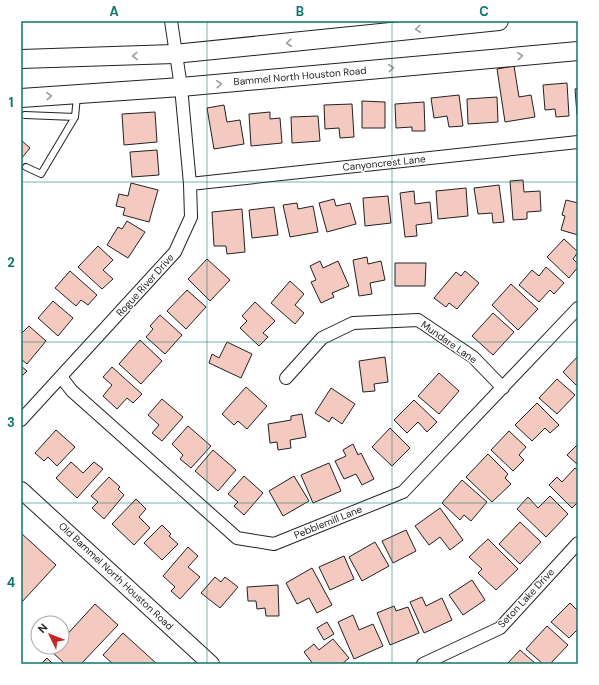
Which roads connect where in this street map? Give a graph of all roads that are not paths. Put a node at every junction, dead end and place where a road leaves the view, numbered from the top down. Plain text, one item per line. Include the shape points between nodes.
1 (171, 21) edge
2 (499, 21) edge
3 (578, 51) edge
4 (174, 54) junction
5 (21, 59) edge
6 (181, 87) junction
7 (77, 95) junction
8 (21, 98) edge
9 (25, 115) dead end
10 (75, 117) junction
11 (578, 142) edge
12 (26, 167) dead end
13 (190, 184) junction
14 (578, 308) edge
15 (61, 377) junction
16 (286, 378) dead end
17 (503, 388) junction
18 (21, 420) edge
19 (21, 490) edge
20 (578, 543) edge
21 (211, 664) edge
22 (423, 664) edge

1 - 4 street, Rogue River Drive
2 -> 4 main road
6 -> 3 main road, Bammel North Houston Road
4 -> 5 main road
4 - 6 street, Rogue River Drive
6 - 7 main road, Bammel North Houston Road
6 - 13 street, Rogue River Drive
8 -> 7 main road, Bammel North Houston Road
7 - 10 lane
9 - 10 lane
10 - 12 lane via 41,174
11 - 13 street, Canyoncrest Lane
13 - 15 street, Rogue River Drive via 191,217 175,252
14 - 17 street, Pebblemill Lane
15 - 17 street, Pebblemill Lane via 72,391 237,538 274,544 403,492
15 - 18 street, Rogue River Drive
16 - 17 street, Mundare Lane via 322,338 353,323 418,320 473,357
19 - 21 street, Old Bammel North Houston Road
20 - 22 street, Seton Lake Drive via 500,628

